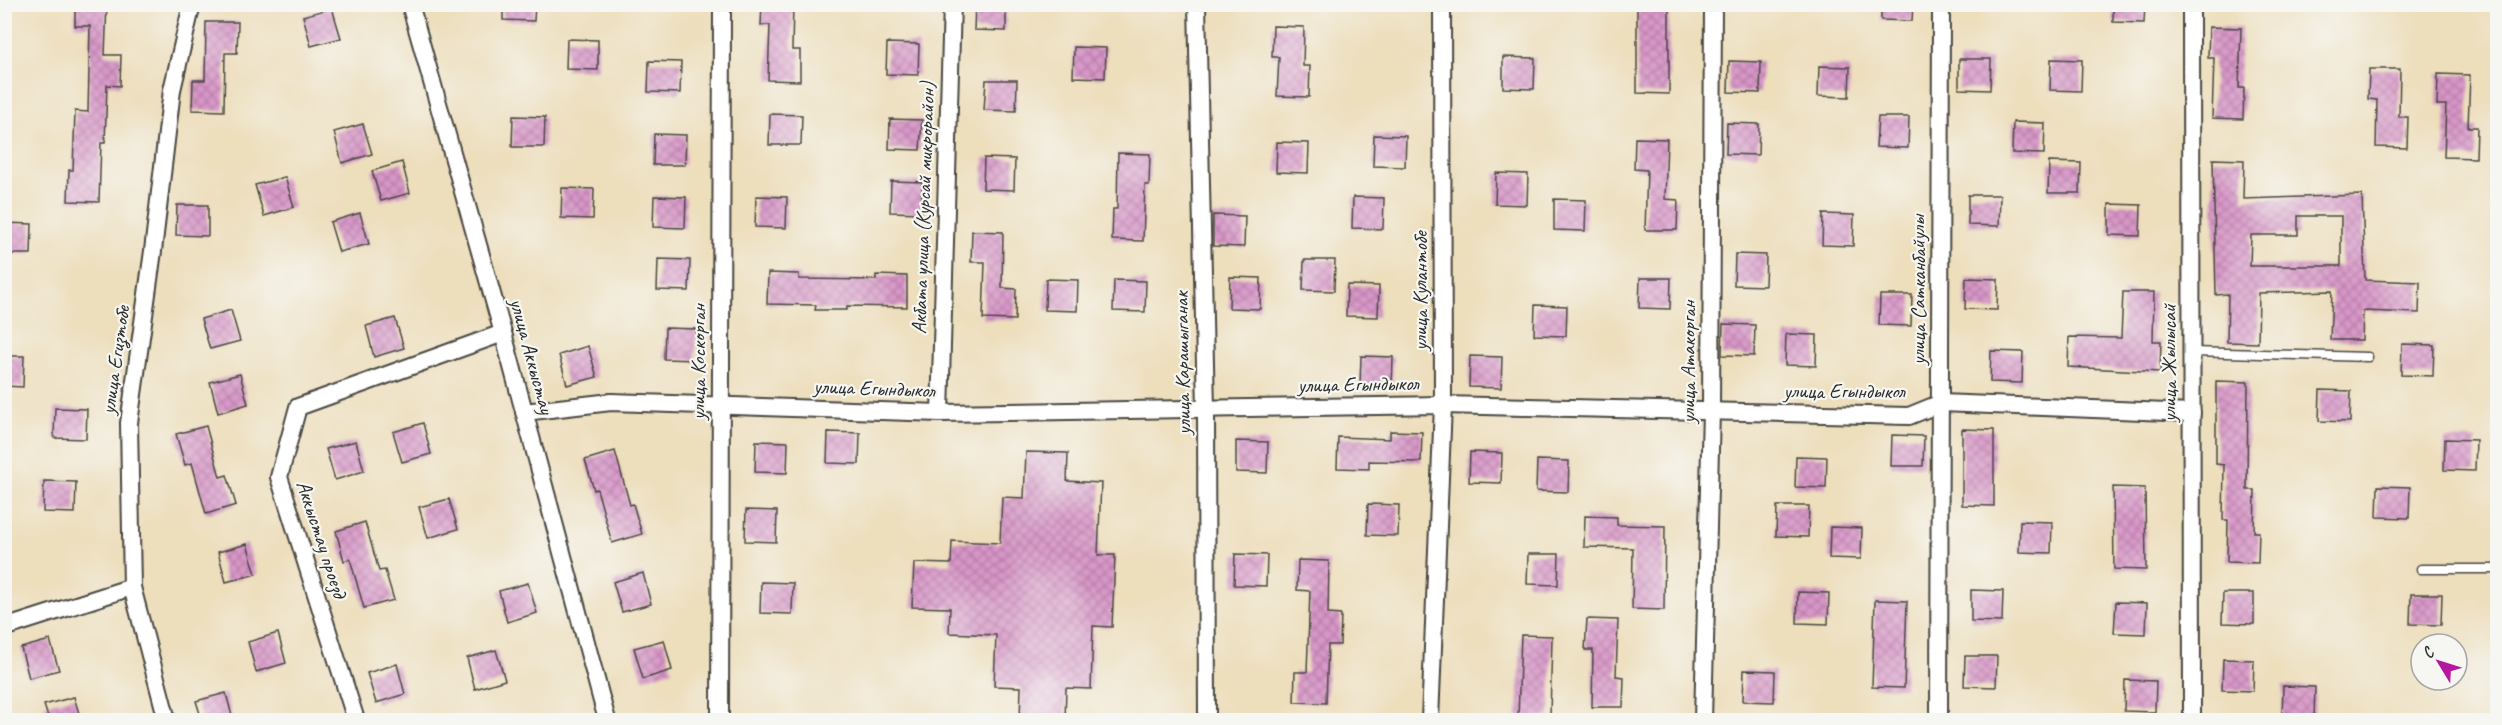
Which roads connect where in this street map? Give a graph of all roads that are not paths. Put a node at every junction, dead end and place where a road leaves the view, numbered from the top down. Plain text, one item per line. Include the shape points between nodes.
1 (192, 4) edge
2 (410, 4) edge
3 (722, 4) edge
4 (952, 4) edge
5 (1197, 4) edge
6 (1442, 4) edge
7 (1713, 4) edge
8 (1941, 4) edge
9 (2191, 4) edge
10 (503, 333) junction
11 (2192, 352) junction
12 (2368, 357) dead end
13 (1941, 403) junction
14 (720, 404) junction
15 (1443, 405) junction
16 (1206, 409) junction
17 (1711, 411) junction
18 (524, 412) junction
19 (940, 413) junction
20 (2192, 413) junction
21 (2421, 568) dead end
22 (2498, 569) edge
23 (132, 587) junction
24 (4, 628) edge
25 (167, 720) edge
26 (356, 720) edge
27 (608, 720) edge
28 (720, 720) edge
29 (1207, 720) edge
30 (1430, 720) edge
31 (1703, 720) edge
32 (1939, 720) edge
33 (2192, 720) edge

1 - 23 street, улица Егизтобе via 172,90 129,423
2 - 10 street, улица Аккыстау
3 - 14 street, улица Коскорган
4 - 19 street, Акбата улица (Курсай микрорайон)
5 - 16 street, улица Карашыганак
6 - 15 street, улица Кулантобе
7 - 17 street, улица Атакорган
8 - 13 street, улица Сатканбайулы
9 - 11 street, улица Жылысай
10 - 18 street, улица Аккыстау
10 - 26 street, Аккыстау проезд via 298,407 279,477
11 - 12 lane
11 - 20 street, улица Жылысай
13 - 17 street, улица Егындыкол via 1909,416
13 - 20 street, улица Егындыкол
13 - 32 street, улица Сатканбайулы
14 - 18 street, улица Егындыкол via 612,402
14 - 19 street, улица Егындыкол
14 - 28 street, улица Коскорган
15 - 16 street, улица Егындыкол
15 - 17 street, улица Егындыкол
15 - 30 street, улица Кулантобе
16 - 19 street, улица Егындыкол
16 - 29 street, улица Карашыганак
17 - 31 street, улица Атакорган
18 - 27 street, улица Аккыстау
20 - 33 street, улица Жылысай
21 - 22 lane
23 - 24 street
23 - 25 street, улица Егизтобе

